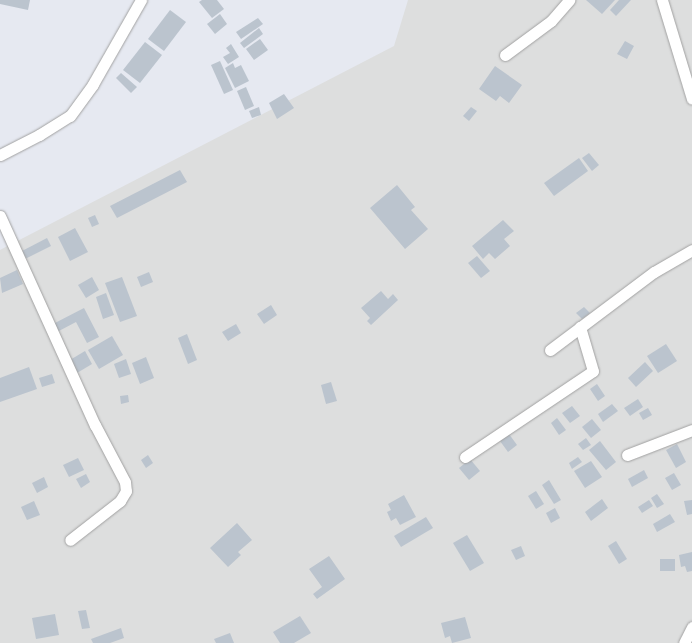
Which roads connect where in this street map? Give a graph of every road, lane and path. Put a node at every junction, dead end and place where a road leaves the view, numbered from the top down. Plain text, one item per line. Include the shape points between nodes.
1 (141, 0) edge
2 (569, 0) edge
3 (662, 0) edge
4 (505, 55) dead end
5 (692, 99) edge
6 (0, 155) edge
7 (0, 216) edge
8 (692, 250) edge
9 (580, 327) junction
10 (550, 350) dead end
11 (692, 430) edge
12 (628, 455) dead end
13 (464, 457) dead end
14 (70, 540) dead end
15 (692, 627) edge
16 (684, 643) edge

1 - 6 street via 93,84 70,116
2 - 4 street via 551,21
3 - 5 street
7 - 14 street via 90,416 125,482 126,491 120,501
8 - 9 street via 654,272
9 - 10 street
9 - 13 street via 593,371
11 - 12 street
15 - 16 street

